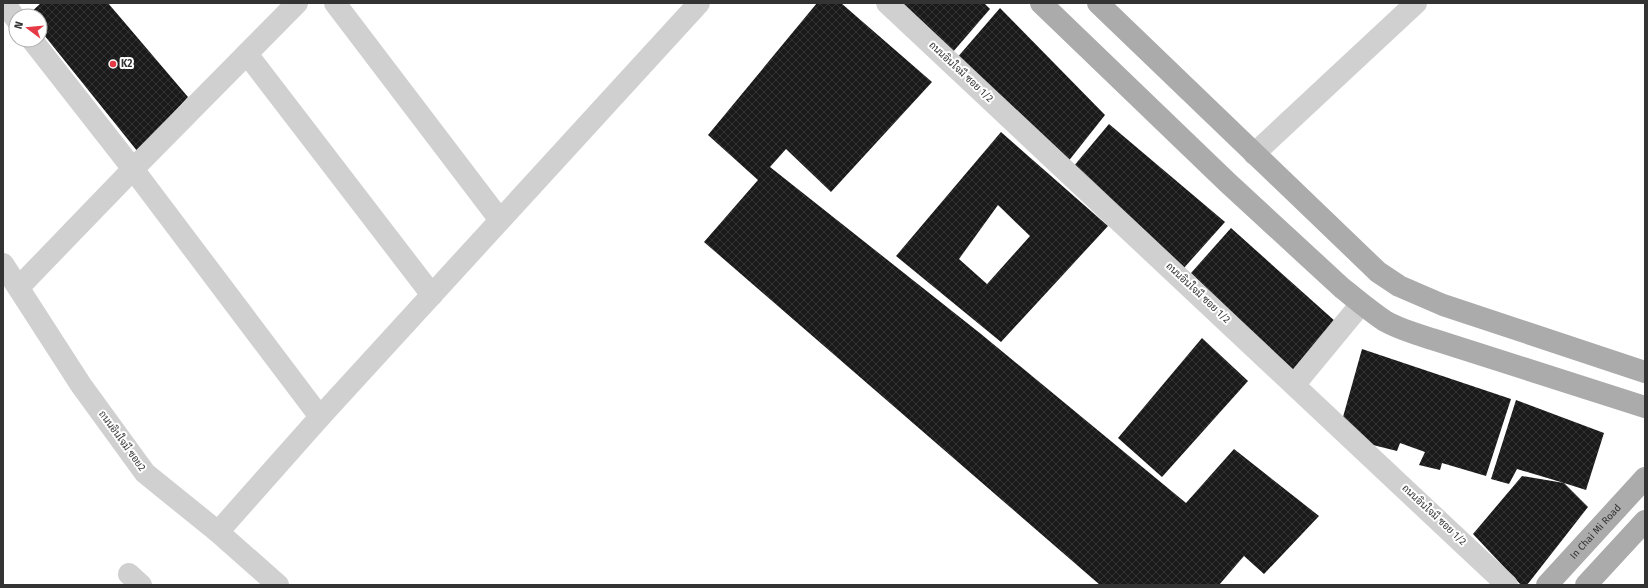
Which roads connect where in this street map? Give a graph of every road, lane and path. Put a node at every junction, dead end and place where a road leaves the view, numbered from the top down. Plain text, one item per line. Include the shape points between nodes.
1 (298, 3) edge
2 (335, 3) edge
3 (699, 3) edge
4 (887, 3) edge
5 (1041, 3) edge
6 (1098, 3) edge
7 (1416, 3) edge
8 (38, 48) edge
9 (247, 54) junction
10 (1254, 154) junction
11 (133, 169) junction
12 (500, 220) junction
13 (3, 264) edge
14 (19, 287) junction
15 (432, 295) junction
16 (1361, 304) junction
17 (1645, 372) edge
18 (1294, 384) junction
19 (1645, 407) edge
20 (320, 417) junction
21 (1645, 478) edge
22 (1645, 521) edge
23 (218, 532) junction
24 (278, 585) edge
25 (1507, 585) edge
26 (1547, 585) edge
27 (1586, 585) edge

1 - 9 street
2 - 12 street
3 - 12 street
4 - 18 street, ถนนอินใจมี ซอย 1/2
5 - 16 main road via 1227,182
6 - 10 main road
7 - 10 street
8 - 11 street
9 - 11 street
9 - 15 street
10 - 17 main road via 1378,272 1399,286 1443,304
11 - 14 street
11 - 20 street
12 - 15 street
13 - 14 street, ถนนอินใจมี ซอย2
14 - 23 street, ถนนอินใจมี ซอย2 via 81,385 145,473
15 - 20 street
16 - 18 street
16 - 19 main road via 1385,321 1406,330
18 - 25 street, ถนนอินใจมี ซอย 1/2
20 - 23 street
21 - 26 main road, In Chai Mi Road
22 - 27 main road
23 - 24 street, ถนนอินใจมี ซอย2

